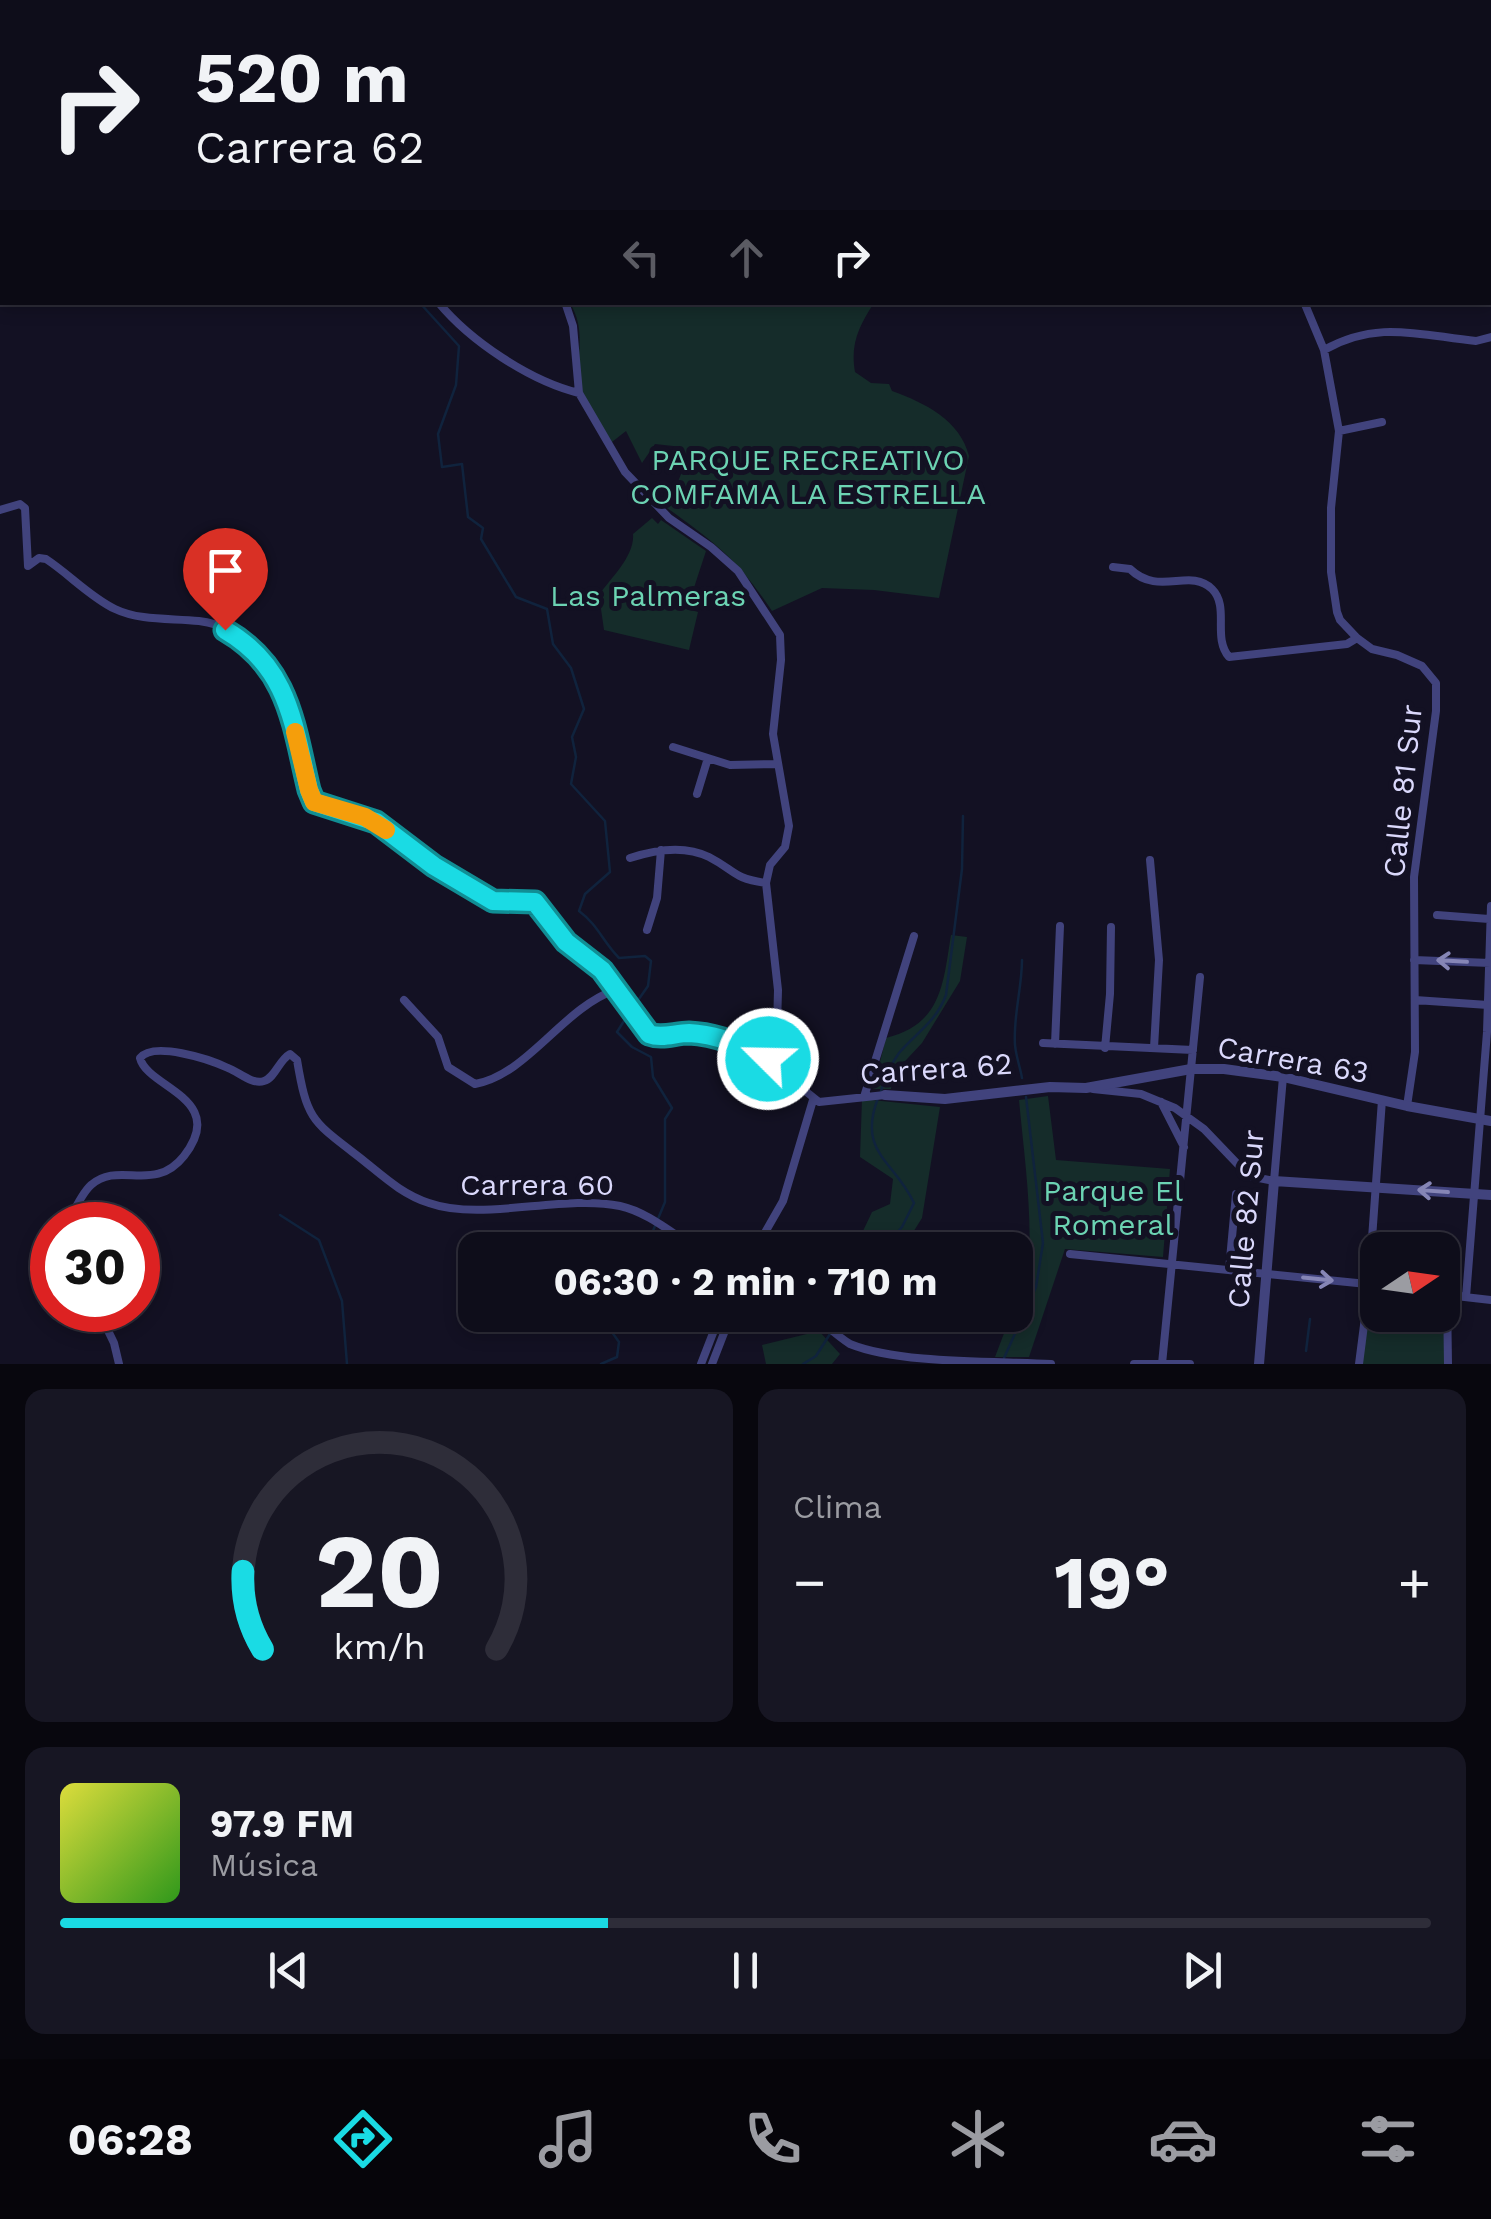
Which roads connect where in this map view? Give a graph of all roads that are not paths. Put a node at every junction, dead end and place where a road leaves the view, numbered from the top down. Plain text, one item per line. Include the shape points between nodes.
1 (441, 305) edge
2 (566, 305) edge
3 (1305, 305) edge
4 (1491, 337) edge
5 (1324, 350) junction
6 (578, 393) junction
7 (1382, 422) dead end
8 (1338, 430) junction
9 (0, 510) edge
10 (1113, 567) dead end
11 (1356, 638) junction
12 (673, 748) dead end
13 (708, 758) junction
14 (778, 764) junction
15 (697, 794) dead end
16 (661, 850) junction
17 (630, 858) dead end
18 (1150, 860) dead end
19 (766, 883) junction
20 (1491, 906) edge
21 (1436, 915) dead end
22 (1489, 918) edge
23 (1060, 926) dead end
24 (1110, 927) dead end
25 (646, 930) dead end
26 (914, 936) dead end
27 (1490, 943) edge
28 (1414, 960) junction
29 (1490, 964) edge
30 (1200, 977) dead end
31 (616, 990) junction
32 (404, 1000) dead end
33 (1415, 1000) junction
34 (1488, 1005) junction
35 (1489, 1032) edge
36 (1043, 1043) dead end
37 (1055, 1044) junction
38 (1104, 1048) junction
39 (1154, 1048) junction
40 (1193, 1050) junction
41 (776, 1066) junction
42 (1191, 1069) junction
43 (1283, 1077) junction
44 (1086, 1088) junction
45 (874, 1096) junction
46 (813, 1100) junction
47 (1382, 1100) junction
48 (1160, 1101) junction
49 (1407, 1106) junction
50 (1187, 1116) junction
51 (1486, 1120) edge
52 (1184, 1147) junction
53 (1274, 1180) junction
54 (1375, 1188) junction
55 (1236, 1194) dead end
56 (1474, 1194) junction
57 (1491, 1195) edge
58 (80, 1202) edge
59 (670, 1232) edge
60 (765, 1232) edge
61 (1371, 1232) edge
62 (1070, 1254) dead end
63 (1172, 1264) junction
64 (1229, 1270) junction
65 (1268, 1274) junction
66 (1360, 1283) edge
67 (1466, 1297) junction
68 (1491, 1300) edge
69 (109, 1332) edge
70 (713, 1332) edge
71 (724, 1332) edge
72 (834, 1332) edge
73 (1362, 1332) edge
74 (1162, 1363) edge
75 (119, 1364) edge
76 (701, 1364) edge
77 (712, 1364) edge
78 (1051, 1364) edge
79 (1134, 1364) edge
80 (1190, 1364) edge
81 (1258, 1364) edge
82 (1359, 1364) edge
83 (1448, 1364) edge

1 - 6 street via 541,380
2 - 6 street
3 - 5 street
4 - 5 street via 1379,331
5 - 8 street
6 - 14 street via 624,472 669,518 738,571 776,626 782,646 773,734
7 - 8 street
8 - 11 street via 1332,572 1340,620
9 - 31 street via 25,508 28,566 46,559 118,611 214,624 250,645 290,706 314,802 376,822 493,901 535,902
10 - 11 street via 1130,569 1140,580 1206,584 1219,602 1220,637 1229,657
11 - 28 street, Calle 81 Sur via 1422,666 1436,683 1414,876
12 - 13 street
13 - 14 street via 739,766
13 - 15 street
14 - 19 street via 788,838
16 - 17 street
16 - 19 street via 704,854 738,878
16 - 25 street
18 - 39 street via 1158,960
19 - 41 street via 777,975
20 - 22 street
21 - 22 street
22 - 27 street
23 - 37 street
24 - 38 street
26 - 45 street
27 - 29 street
29 -> 28 street
28 - 33 street, Calle 81 Sur
29 - 34 street
30 - 40 street
31 - 32 street via 588,1002 513,1068 475,1084 448,1067 438,1037
31 - 41 street via 649,1034 709,1035
33 - 34 street
33 - 49 street, Calle 81 Sur
34 - 35 street
35 - 51 street
36 - 37 street
37 - 38 street
38 - 39 street
39 - 40 street
40 - 42 street
41 - 46 street
42 - 43 street, Carrera 63
42 - 44 street, Carrera 63
42 - 50 street
43 - 47 street, Carrera 63
43 - 53 street, Calle 82 Sur
44 - 45 street, Carrera 62 via 946,1099
44 - 48 street, Carrera 62
45 - 46 street, Carrera 62
46 - 60 street via 783,1201
47 - 49 street, Carrera 63
47 - 54 street
48 - 50 street, Carrera 62
48 - 52 street
49 - 51 street, Carrera 63
50 - 52 street
50 - 53 street, Carrera 62 via 1249,1176
51 - 56 street
52 - 63 street
53 - 54 street, Carrera 62
53 - 65 street, Calle 82 Sur
56 -> 54 street, Carrera 62
54 - 61 street
55 - 64 street
56 - 57 street, Carrera 62
56 - 67 street
58 - 59 street, Carrera 60 via 95,1182 163,1174 192,1141 195,1118 186,1099 148,1073 141,1055 151,1050 198,1058 262,1082 292,1054 306,1107 321,1128 396,1187 432,1204 611,1204
62 - 63 street
63 - 64 street
63 - 74 street
64 - 65 street
65 -> 66 street
65 - 81 street, Calle 82 Sur
67 - 68 street
67 - 83 street via 1447,1295
69 - 75 street
70 - 76 street
71 - 77 street
72 - 78 street via 864,1349 921,1361
73 - 82 street
74 - 79 street
74 - 80 street

